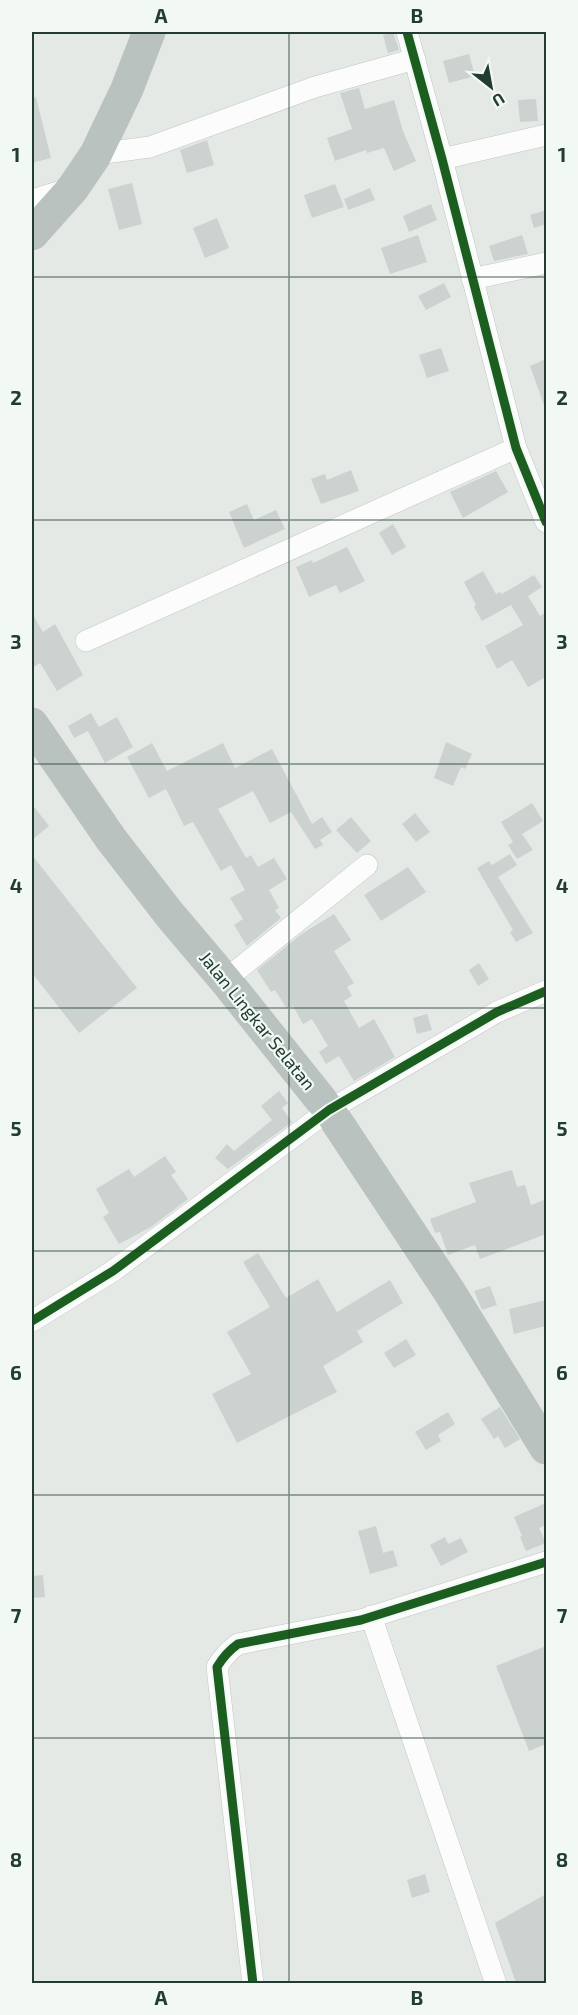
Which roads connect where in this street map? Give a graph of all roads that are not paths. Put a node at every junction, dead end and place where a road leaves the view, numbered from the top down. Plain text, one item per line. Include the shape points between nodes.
1 (149, 32) edge
2 (407, 32) edge
3 (415, 59) junction
4 (546, 135) edge
5 (96, 154) junction
6 (442, 159) junction
7 (73, 188) junction
8 (32, 200) edge
9 (32, 234) edge
10 (546, 263) edge
11 (472, 279) junction
12 (516, 448) junction
13 (545, 512) edge
14 (86, 641) dead end
15 (32, 724) edge
16 (367, 866) dead end
17 (225, 980) junction
18 (546, 991) edge
19 (329, 1110) junction
20 (32, 1321) edge
21 (546, 1448) edge
22 (546, 1562) edge
23 (371, 1616) junction
24 (253, 1983) edge
25 (496, 1983) edge

1 - 5 highway
2 - 3 street
3 - 5 street via 315,87 150,147
3 - 6 street
4 - 6 street
5 - 7 highway
6 - 11 street
7 - 8 street
7 - 9 highway
10 - 11 street
11 - 12 street
12 - 13 street
12 - 14 street
15 - 17 highway, Jalan Lingkar Selatan via 118,847
16 - 17 street
17 - 19 highway, Jalan Lingkar Selatan
18 - 19 street via 497,1012
19 - 20 street via 113,1272
19 - 21 highway, Jalan Lingkar Selatan via 449,1291
22 - 23 street
23 - 24 street via 238,1644 218,1667
23 - 25 street

